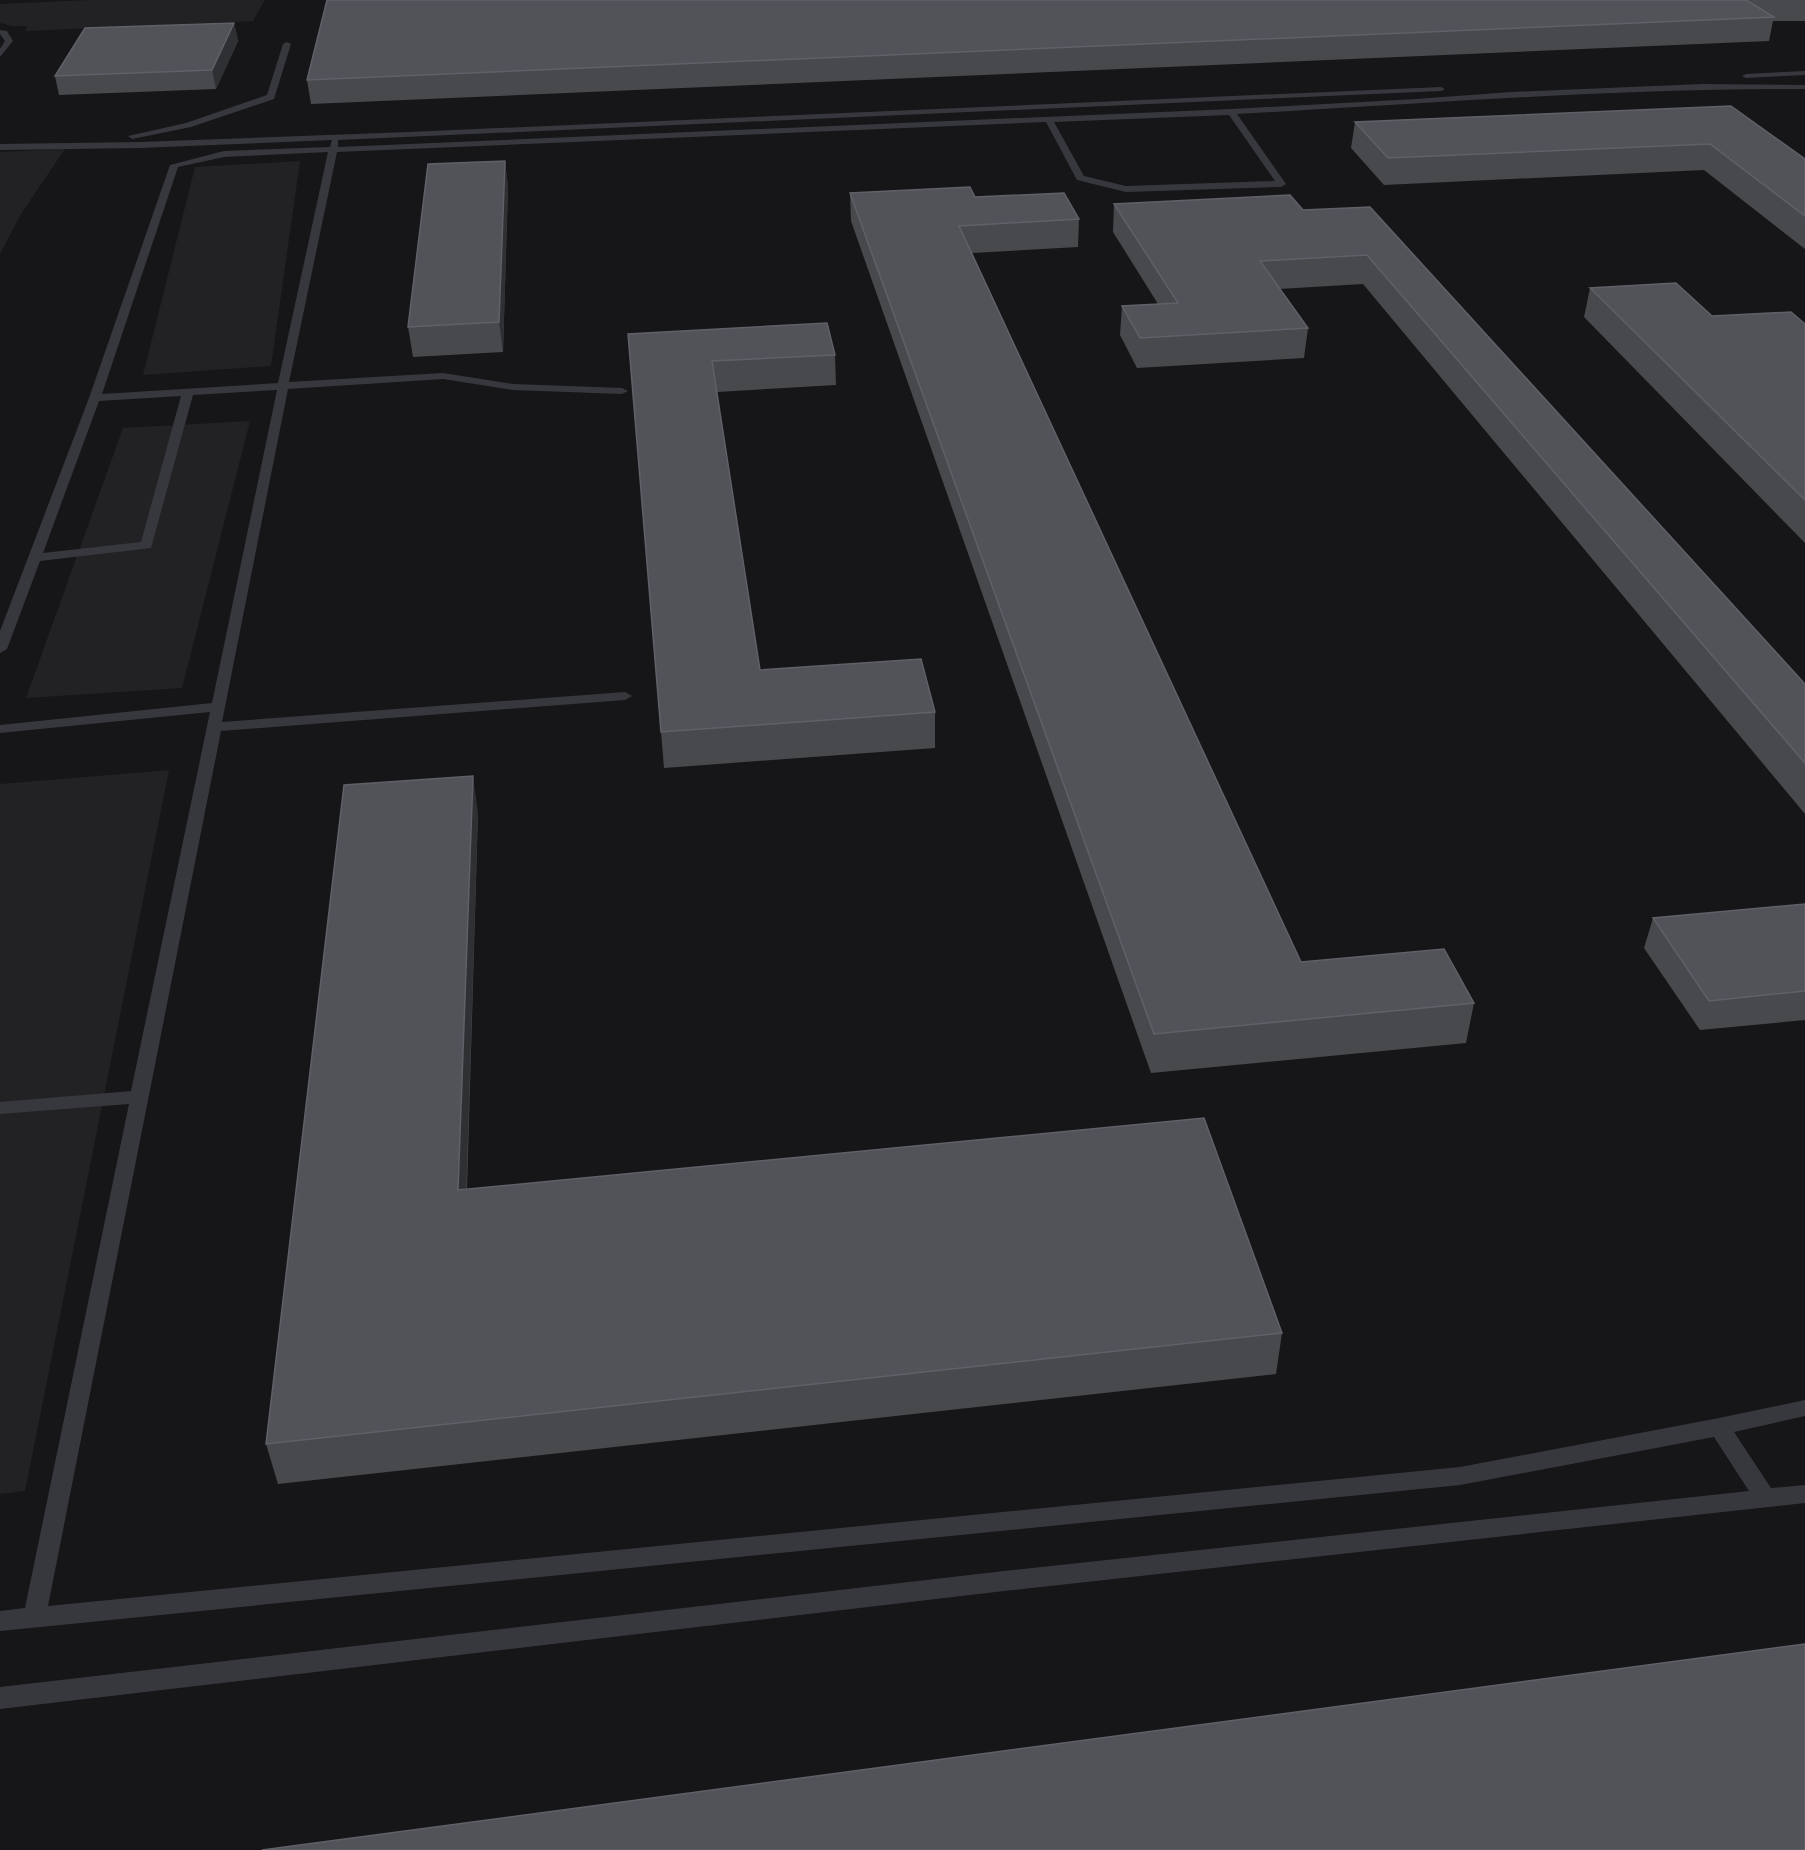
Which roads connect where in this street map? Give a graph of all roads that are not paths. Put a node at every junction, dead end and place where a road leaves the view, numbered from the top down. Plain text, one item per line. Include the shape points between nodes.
1 (0, 32) edge
2 (287, 44) dead end
3 (0, 55) edge
4 (1805, 73) edge
5 (1725, 76) dead end
6 (1736, 76) dead end
7 (1793, 86) junction
8 (1805, 87) edge
9 (1805, 94) edge
10 (1231, 112) junction
11 (920, 113) junction
12 (1049, 120) junction
13 (922, 126) junction
14 (90, 144) junction
15 (334, 144) junction
16 (0, 147) edge
17 (283, 386) junction
18 (622, 391) dead end
19 (188, 392) junction
20 (95, 398) junction
21 (35, 558) junction
22 (0, 649) edge
23 (626, 696) dead end
24 (218, 707) junction
25 (214, 727) junction
26 (0, 729) edge
27 (139, 1097) junction
28 (0, 1108) edge
29 (1805, 1407) edge
30 (1719, 1427) junction
31 (1805, 1494) edge
32 (1766, 1499) junction
33 (34, 1619) junction
34 (0, 1621) edge
35 (0, 1698) edge

1 - 3 lane via 9,41
2 - 14 lane via 271,97 188,125
4 - 6 lane
5 - 11 lane
7 - 8 lane
7 - 9 lane
7 - 10 lane via 1511,94
10 - 12 lane
10 - 12 lane via 1281,184 1126,189 1080,178
11 - 13 lane
11 - 15 lane
12 - 13 lane
13 - 15 lane
14 - 15 lane
14 - 16 lane
15 - 17 lane
15 - 20 lane via 224,154 174,165
17 - 18 lane via 443,375 513,387
17 - 19 lane
17 - 24 lane
19 - 20 lane
19 - 21 lane via 146,545
20 - 21 lane
21 - 22 lane
23 - 25 lane
24 - 25 lane
24 - 26 lane
25 - 27 lane
27 - 28 lane
27 - 33 lane
29 - 30 lane
30 - 32 lane
30 - 33 lane via 1460,1476
31 - 32 lane
32 - 35 lane via 1004,1581
33 - 34 lane

